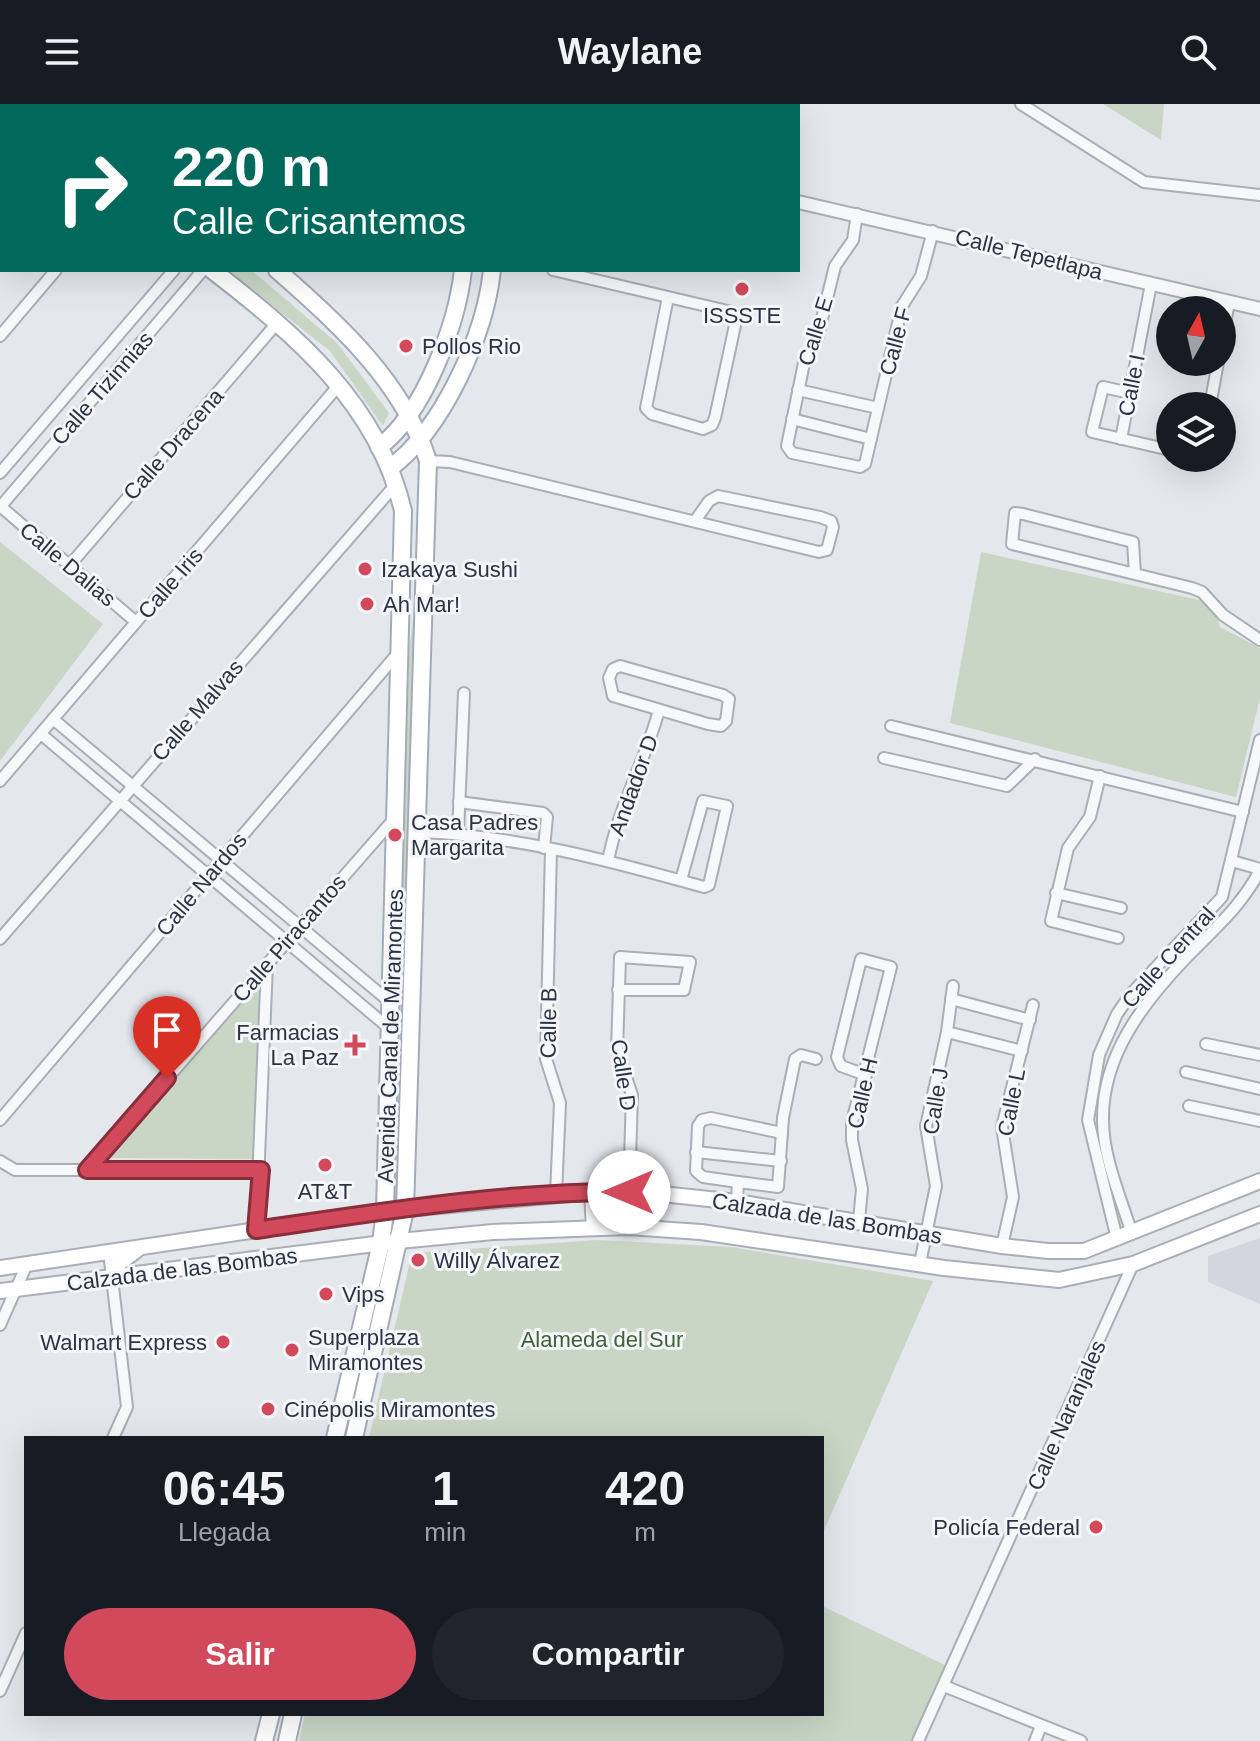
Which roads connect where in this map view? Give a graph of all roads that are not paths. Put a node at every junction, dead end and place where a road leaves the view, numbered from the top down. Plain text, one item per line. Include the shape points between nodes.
1 (1021, 104) edge
2 (1260, 195) edge
3 (800, 202) edge
4 (857, 214) junction
5 (933, 231) junction
6 (54, 272) edge
7 (172, 272) edge
8 (201, 272) edge
9 (214, 272) edge
10 (279, 272) edge
11 (463, 272) edge
12 (492, 272) edge
13 (562, 272) edge
14 (1151, 284) junction
15 (1203, 296) edge
16 (668, 297) junction
17 (1236, 304) edge
18 (1260, 309) edge
19 (277, 323) junction
20 (0, 336) edge
21 (339, 385) junction
22 (798, 390) junction
23 (1130, 393) junction
24 (878, 408) junction
25 (408, 413) junction
26 (792, 419) junction
27 (420, 438) junction
28 (871, 439) junction
29 (1121, 439) junction
30 (379, 447) junction
31 (1156, 447) edge
32 (428, 461) junction
33 (0, 473) edge
34 (394, 475) junction
35 (0, 506) edge
36 (695, 521) junction
37 (70, 565) junction
38 (1135, 574) junction
39 (136, 622) junction
40 (1260, 640) edge
41 (402, 648) junction
42 (464, 693) dead end
43 (659, 710) junction
44 (53, 719) junction
45 (891, 726) dead end
46 (41, 734) junction
47 (1260, 740) edge
48 (884, 758) dead end
49 (1035, 759) junction
50 (1100, 776) junction
51 (0, 781) edge
52 (132, 786) junction
53 (119, 800) junction
54 (459, 802) junction
55 (1243, 812) junction
56 (397, 816) junction
57 (418, 832) junction
58 (458, 834) junction
59 (548, 848) junction
60 (221, 860) junction
61 (608, 861) junction
62 (1232, 861) junction
63 (1260, 870) edge
64 (208, 875) junction
65 (681, 880) junction
66 (1056, 893) junction
67 (1121, 908) dead end
68 (299, 926) junction
69 (1118, 938) dead end
70 (0, 939) edge
71 (286, 942) junction
72 (267, 964) junction
73 (953, 986) dead end
74 (618, 990) junction
75 (951, 999) junction
76 (391, 1003) junction
77 (1033, 1005) dead end
78 (1030, 1020) junction
79 (390, 1029) junction
80 (947, 1032) junction
81 (1206, 1044) dead end
82 (1022, 1051) junction
83 (1260, 1055) edge
84 (816, 1059) dead end
85 (1186, 1072) dead end
86 (866, 1075) junction
87 (1260, 1089) edge
88 (1189, 1106) dead end
89 (0, 1120) edge
90 (1260, 1121) edge
91 (782, 1133) junction
92 (696, 1152) junction
93 (0, 1161) edge
94 (781, 1161) junction
95 (87, 1170) junction
96 (261, 1170) junction
97 (1260, 1181) edge
98 (738, 1182) junction
99 (592, 1192) junction
100 (629, 1192) junction
101 (556, 1194) junction
102 (737, 1202) junction
103 (405, 1210) junction
104 (385, 1211) junction
105 (1260, 1214) edge
106 (859, 1220) junction
107 (594, 1228) junction
108 (256, 1230) junction
109 (929, 1234) junction
110 (1132, 1234) junction
111 (1117, 1239) junction
112 (399, 1241) junction
113 (381, 1243) junction
114 (1002, 1246) junction
115 (140, 1247) junction
116 (109, 1252) junction
117 (920, 1263) junction
118 (27, 1264) junction
119 (1133, 1264) junction
120 (0, 1268) edge
121 (112, 1278) junction
122 (16, 1288) junction
123 (0, 1291) edge
124 (0, 1325) edge
125 (114, 1436) edge
126 (335, 1436) edge
127 (354, 1436) edge
128 (24, 1637) edge
129 (944, 1686) junction
130 (0, 1691) edge
131 (270, 1716) edge
132 (293, 1716) edge
133 (1041, 1726) junction
134 (264, 1741) edge
135 (287, 1741) edge
136 (918, 1741) edge
137 (1035, 1741) edge
138 (1081, 1741) edge

1 - 2 street via 1144,182
3 - 4 street, Calle Tepetlapa
4 - 5 street, Calle Tepetlapa
4 - 22 street, Calle E via 853,240 831,277
5 - 14 street, Calle Tepetlapa
5 - 24 street, Calle F via 921,276 902,306
6 - 20 street
7 - 33 street, Calle Tizinnias
8 - 35 street, Calle Tizinnias
9 - 19 main road, Avenida Canal de Miramontes
10 - 25 main road, Avenida Canal de Miramontes via 351,339
11 - 25 main road via 444,349
12 - 27 main road via 464,367
13 - 16 street
14 - 15 street, Calle Tepetlapa
14 - 23 street, Calle I
16 - 16 street via 737,316 712,425 703,429 646,408
17 - 18 street, Calle Tepetlapa
19 - 21 main road, Avenida Canal de Miramontes
19 - 37 street, Calle Dracena
21 - 30 main road, Avenida Canal de Miramontes via 355,402
21 - 39 street, Calle Iris
22 - 24 street
22 - 26 street, Calle E
23 - 29 street, Calle I
23 - 29 street via 1103,387 1092,426 1097,435
24 - 28 street, Calle F
25 - 27 main road, Avenida Canal de Miramontes
25 - 30 main road via 394,436
26 - 28 street
26 - 28 street, Calle E via 787,446 792,453 860,467
27 - 32 main road, Avenida Canal de Miramontes
27 - 34 main road
29 - 31 street
30 - 34 main road, Avenida Canal de Miramontes
32 - 36 street
32 - 57 main road, Avenida Canal de Miramontes
34 - 41 main road, Avenida Canal de Miramontes via 403,511
34 - 52 street, Calle Malvas
35 - 37 street, Calle Dalias
36 - 36 street via 819,552 827,550 833,527 820,517 718,496
37 - 39 street, Calle Dalias
38 - 38 street via 1012,544 1012,518 1023,514 1133,542
38 - 40 street via 1202,592 1223,615
39 - 44 street, Calle Iris
41 - 56 main road, Avenida Canal de Miramontes
41 - 60 street, Calle Nardos
42 - 54 street
43 - 43 street via 721,726 729,699 629,666 613,669 613,696
43 - 61 street, Andador D via 647,755 623,804
44 - 46 street, Calle Iris
44 - 52 street
45 - 49 street
46 - 51 street, Calle Iris
46 - 53 street
47 - 55 street, Calle Central
48 - 49 street via 1007,786
49 - 50 street
50 - 55 street
50 - 66 street via 1090,817 1068,848
52 - 53 street, Calle Malvas
52 - 60 street
53 - 64 street
53 - 70 street, Calle Malvas
54 - 58 street
54 - 59 street, Calle B via 543,813
55 - 62 street, Calle Central
56 - 68 street, Calle Piracantos
56 - 76 main road, Avenida Canal de Miramontes
57 - 58 street
57 - 103 main road, Avenida Canal de Miramontes
58 - 59 street
59 - 61 street
59 - 101 street, Calle B via 546,1059 560,1103
60 - 64 street, Calle Nardos
60 - 68 street
61 - 65 street
62 - 63 street, Calle Central
62 - 111 street, Calle Central via 1222,897 1130,995 1099,1055 1088,1120
63 - 110 street, Calle Central via 1230,914 1134,1020 1110,1074 1103,1121
64 - 71 street
64 - 89 street, Calle Nardos
65 - 65 street via 709,885 727,806 703,801
66 - 67 street
66 - 69 street via 1051,921
68 - 71 street, Calle Piracantos
68 - 76 street
71 - 72 street, Calle Piracantos
71 - 79 street
72 - 95 street, Calle Piracantos
72 - 96 street
73 - 75 street, Calle J
74 - 74 street, Calle D via 620,957 690,962 684,990
74 - 100 street, Calle D via 617,1050 632,1095
75 - 78 street
75 - 80 street, Calle J
76 - 79 main road, Avenida Canal de Miramontes
77 - 78 street, Calle L
78 - 82 street, Calle L
79 - 104 main road, Avenida Canal de Miramontes
80 - 82 street
80 - 109 street, Calle J via 926,1126 936,1186
81 - 83 street
82 - 114 street, Calle L via 1002,1127 1013,1197
84 - 91 street via 795,1059
85 - 87 street
86 - 86 street, Calle H via 891,967 861,959 837,1057 841,1066
86 - 106 street, Calle H via 852,1122 862,1189
88 - 90 street
91 - 92 street via 711,1118 698,1126
91 - 94 street
92 - 94 street
92 - 98 street via 696,1171 703,1177
93 - 95 street via 15,1170
94 - 98 street via 778,1187
95 - 96 street
96 - 108 street
97 - 110 main road, Calzada de las Bombas
98 - 102 street
99 - 100 main road, Calzada de las Bombas
99 - 101 main road, Calzada de las Bombas
99 - 107 main road
100 - 102 main road, Calzada de las Bombas
101 - 103 main road, Calzada de las Bombas
102 - 106 main road, Calzada de las Bombas
103 - 104 main road, Calzada de las Bombas
103 - 112 main road, Avenida Canal de Miramontes
104 - 108 main road, Calzada de las Bombas
104 - 113 main road, Avenida Canal de Miramontes
105 - 119 main road, Calzada de las Bombas
106 - 109 main road, Calzada de las Bombas
107 - 112 main road, Calzada de las Bombas
107 - 117 main road, Calzada de las Bombas via 701,1232
108 - 115 main road, Calzada de las Bombas
109 - 114 main road, Calzada de las Bombas
109 - 117 street, Calle J
110 - 111 main road, Calzada de las Bombas
111 - 114 main road, Calzada de las Bombas via 1084,1251
112 - 113 main road, Calzada de las Bombas
112 - 127 main road, Avenida Canal de Miramontes
113 - 121 main road, Calzada de las Bombas
113 - 126 main road, Avenida Canal de Miramontes
115 - 116 main road, Calzada de las Bombas
115 - 121 main road via 117,1265
116 - 118 main road, Calzada de las Bombas
116 - 121 street
117 - 119 main road, Calzada de las Bombas via 1059,1280
118 - 120 main road, Calzada de las Bombas
118 - 122 street
119 - 129 street, Calle Naranjales
121 - 122 main road, Calzada de las Bombas
121 - 125 street via 127,1407
122 - 123 main road, Calzada de las Bombas
122 - 124 street
128 - 130 street
129 - 133 street
129 - 136 street, Calle Naranjales
131 - 134 main road
132 - 135 main road
133 - 137 street
133 - 138 street

